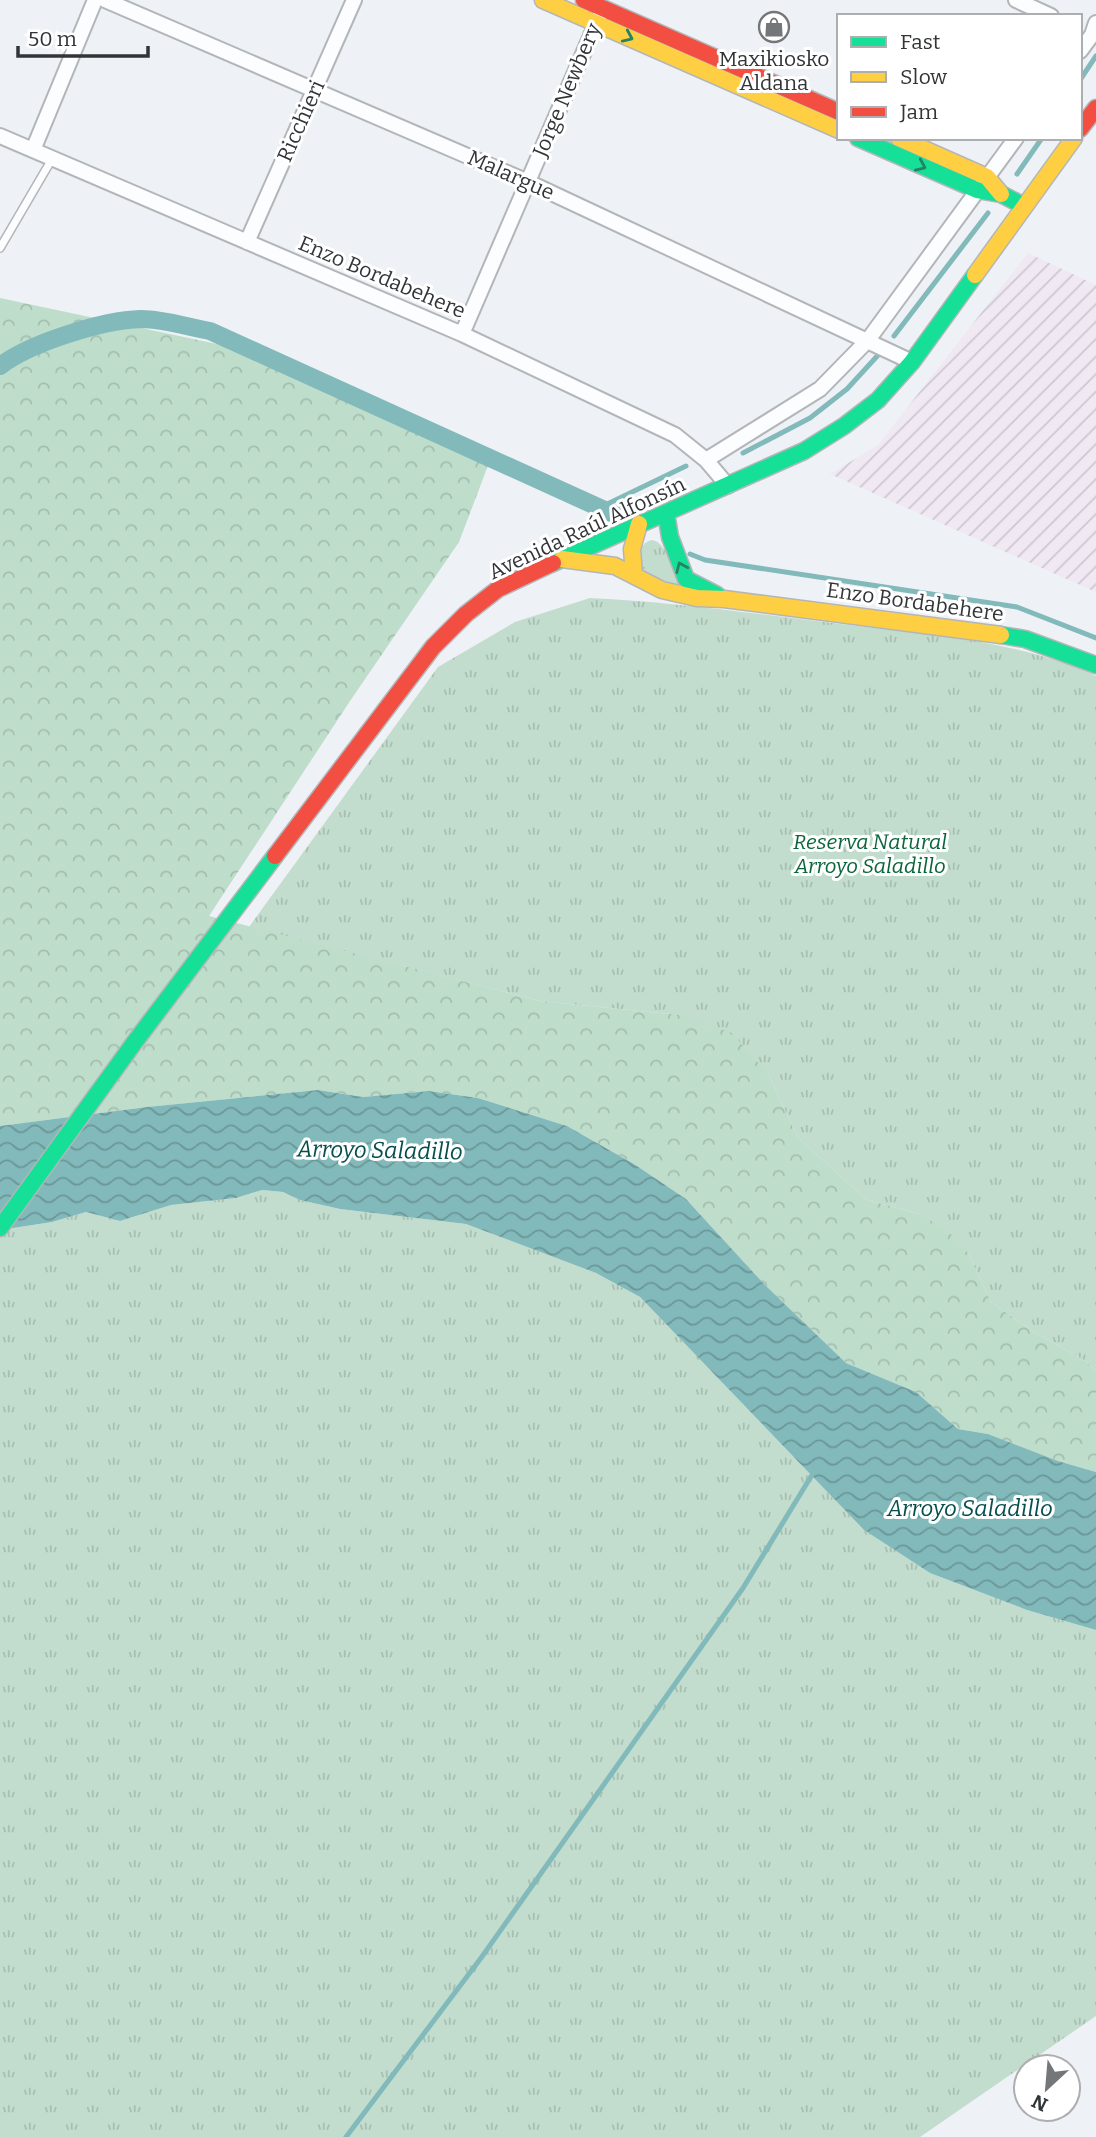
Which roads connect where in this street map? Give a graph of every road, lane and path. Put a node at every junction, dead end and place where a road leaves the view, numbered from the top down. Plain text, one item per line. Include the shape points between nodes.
1 (95, 0) edge
2 (105, 0) edge
3 (354, 0) edge
4 (543, 0) edge
5 (584, 0) edge
6 (1016, 0) edge
7 (602, 11) edge
8 (1047, 14) edge
9 (1089, 29) edge
10 (1082, 46) edge
11 (314, 90) junction
12 (1096, 108) edge
13 (837, 111) edge
14 (1082, 127) edge
15 (837, 129) edge
16 (0, 136) edge
17 (863, 140) edge
18 (903, 140) edge
19 (1015, 140) edge
20 (1073, 140) edge
21 (33, 150) junction
22 (52, 159) junction
23 (528, 182) junction
24 (982, 184) junction
25 (1024, 205) junction
26 (247, 242) junction
27 (0, 248) edge
28 (462, 334) junction
29 (868, 340) junction
30 (912, 362) junction
31 (706, 460) junction
32 (728, 486) junction
33 (666, 513) junction
34 (639, 524) junction
35 (561, 559) junction
36 (634, 575) junction
37 (724, 599) junction
38 (1096, 665) edge
39 (0, 1228) edge

1 - 21 street
2 - 11 street, Malargue
3 - 11 street, Ricchieri
4 - 7 main road
5 - 7 main road
6 - 8 street
7 - 13 main road
7 -> 15 main road
7 - 23 street, Jorge Newbery
9 - 10 street
11 - 23 street, Malargue
11 - 26 street, Ricchieri
12 - 14 main road
16 - 21 street, Enzo Bordabehere
17 -> 24 main road
18 - 24 main road
19 - 24 street
20 - 25 main road, Avenida Raúl Alfonsín
21 - 22 street, Enzo Bordabehere
22 - 26 street, Enzo Bordabehere
22 - 27 lane
23 - 28 street, Jorge Newbery
23 - 29 street, Malargue
24 - 25 main road
24 - 29 street
25 - 30 main road, Avenida Raúl Alfonsín
26 - 28 street, Enzo Bordabehere
28 - 31 street, Enzo Bordabehere via 675,435
29 - 30 street, Malargue
29 - 31 street via 821,389
30 - 32 main road, Avenida Raúl Alfonsín via 878,400 844,426 804,452
31 - 32 street, Enzo Bordabehere
32 - 33 main road, Avenida Raúl Alfonsín
33 - 34 main road, Avenida Raúl Alfonsín
37 -> 33 main road, Enzo Bordabehere via 686,579
34 - 35 main road, Avenida Raúl Alfonsín
34 - 36 main road via 632,544
35 - 36 main road, Enzo Bordabehere via 615,566
35 - 39 main road, Avenida Raúl Alfonsín via 498,589 433,647 134,1042
36 - 37 main road, Enzo Bordabehere via 662,590
37 - 38 main road, Enzo Bordabehere via 1025,639

